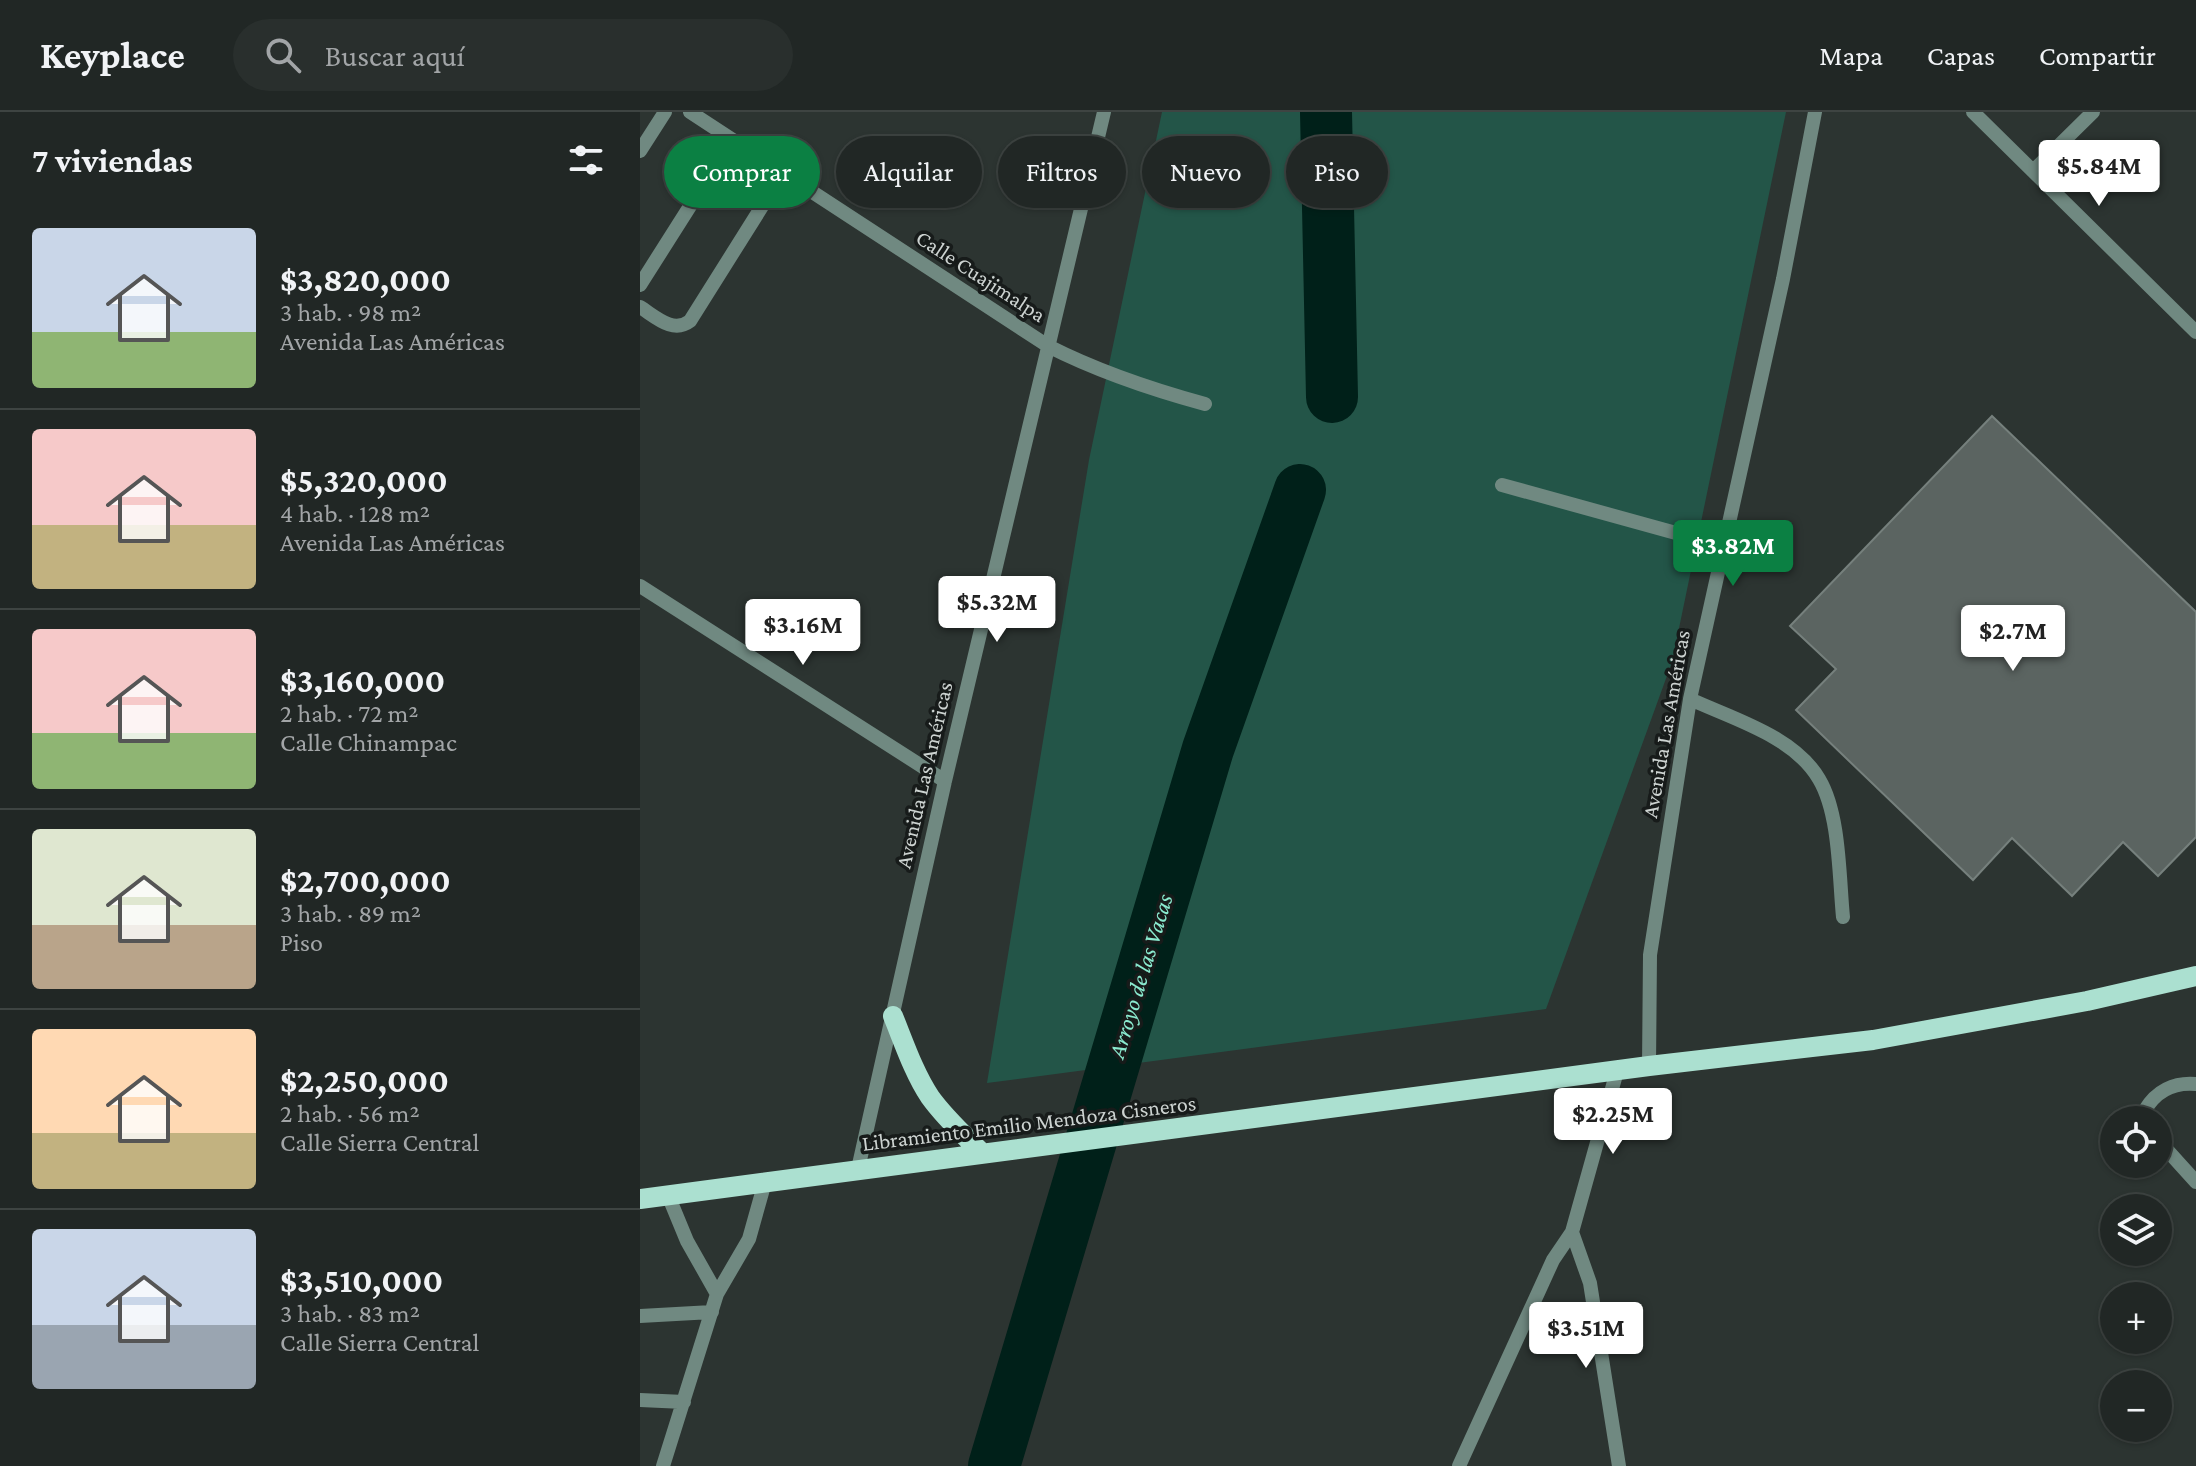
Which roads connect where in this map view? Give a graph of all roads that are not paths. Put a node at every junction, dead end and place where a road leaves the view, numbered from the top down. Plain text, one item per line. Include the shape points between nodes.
1 (665, 112) edge
2 (690, 112) edge
3 (1104, 112) edge
4 (1815, 112) edge
5 (1973, 112) edge
6 (2093, 112) edge
7 (726, 136) edge
8 (640, 151) edge
9 (2034, 170) junction
10 (820, 197) edge
11 (689, 208) edge
12 (761, 208) edge
13 (640, 285) edge
14 (640, 307) edge
15 (2196, 332) edge
16 (1048, 346) junction
17 (1205, 404) dead end
18 (1502, 485) dead end
19 (1723, 546) junction
20 (640, 586) edge
21 (1690, 699) junction
22 (945, 781) junction
23 (1843, 917) dead end
24 (2196, 976) edge
25 (893, 1016) junction
26 (1649, 1066) junction
27 (1617, 1071) junction
28 (2196, 1084) edge
29 (2147, 1106) edge
30 (982, 1153) junction
31 (2172, 1155) edge
32 (858, 1169) junction
33 (765, 1182) junction
34 (2196, 1182) edge
35 (668, 1195) junction
36 (640, 1199) edge
37 (1572, 1232) junction
38 (717, 1294) junction
39 (712, 1312) junction
40 (640, 1316) edge
41 (640, 1400) edge
42 (684, 1402) junction
43 (663, 1466) edge
44 (1459, 1466) edge
45 (1619, 1466) edge

1 - 8 street
2 - 7 street, Calle Cuajimalpa
3 - 16 street, Avenida Las Américas
4 - 19 street, Avenida Las Américas
5 - 9 street
6 - 9 street
9 - 15 street
10 - 16 street, Calle Cuajimalpa
11 - 13 street
12 - 14 street via 690,321 675,327
16 - 17 street, Calle Cuajimalpa via 1132,383
16 - 22 street, Avenida Las Américas
18 - 19 street
19 - 21 street, Avenida Las Américas
20 - 22 street
21 - 23 street via 1777,739 1819,778 1832,812
21 - 26 street, Avenida Las Américas via 1650,955
22 - 25 street, Avenida Las Américas
24 - 26 main road, Libramiento Emilio Mendoza Cisneros via 1873,1040
25 - 30 main road via 929,1095
25 - 32 street, Avenida Las Américas
26 - 27 main road, Libramiento Emilio Mendoza Cisneros
27 - 30 main road, Libramiento Emilio Mendoza Cisneros
27 - 37 street
28 - 29 street via 2171,1087
30 - 32 main road, Libramiento Emilio Mendoza Cisneros
31 - 34 street
32 - 33 main road, Libramiento Emilio Mendoza Cisneros
33 - 35 main road, Libramiento Emilio Mendoza Cisneros
33 - 38 street via 749,1239
35 - 36 main road, Libramiento Emilio Mendoza Cisneros
35 - 38 street
37 - 44 street via 1553,1260
37 - 45 street via 1590,1283
38 - 39 street
39 - 40 street
39 - 42 street
41 - 42 street
42 - 43 street

